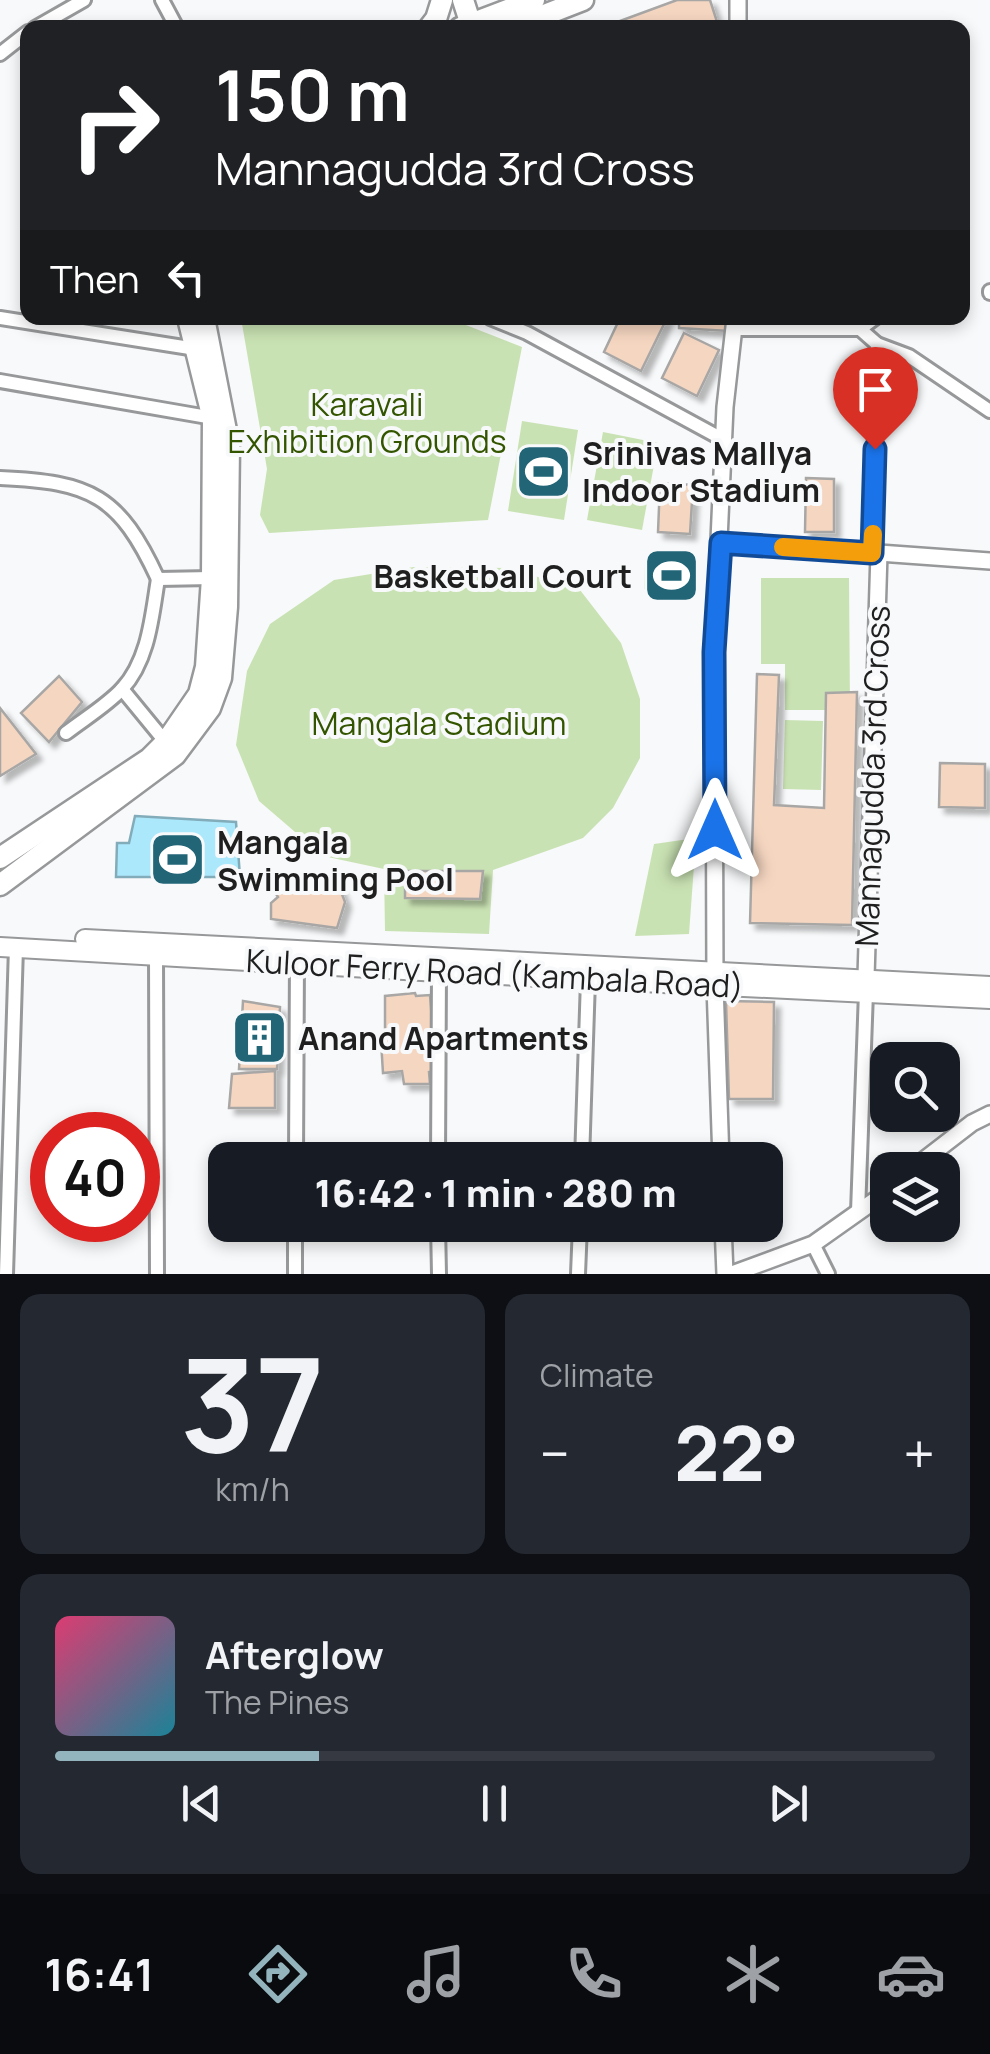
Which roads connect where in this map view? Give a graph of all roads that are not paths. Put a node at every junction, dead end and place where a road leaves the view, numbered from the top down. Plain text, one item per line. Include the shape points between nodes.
1 (84, 0) edge
2 (487, 0) edge
3 (583, 0) edge
4 (528, 2) edge
5 (50, 20) edge
6 (483, 20) edge
7 (532, 20) edge
8 (20, 38) edge
9 (0, 54) edge
10 (44, 325) edge
11 (190, 325) edge
12 (205, 325) edge
13 (507, 325) edge
14 (734, 325) edge
15 (776, 325) edge
16 (866, 325) edge
17 (860, 329) junction
18 (877, 344) junction
19 (196, 349) junction
20 (0, 381) edge
21 (990, 411) edge
22 (220, 420) junction
23 (724, 440) junction
24 (0, 478) edge
25 (721, 543) junction
26 (875, 553) junction
27 (990, 561) edge
28 (158, 578) junction
29 (212, 578) junction
30 (122, 689) junction
31 (66, 733) dead end
32 (171, 748) junction
33 (0, 858) edge
34 (0, 884) edge
35 (0, 935) edge
36 (8, 947) edge
37 (156, 955) junction
38 (297, 956) junction
39 (440, 972) junction
40 (716, 978) junction
41 (588, 980) junction
42 (866, 984) junction
43 (990, 986) edge
44 (990, 998) edge
45 (990, 1114) edge
46 (296, 1142) edge
47 (438, 1142) edge
48 (583, 1142) edge
49 (721, 1142) edge
50 (934, 1152) edge
51 (870, 1204) edge
52 (858, 1212) junction
53 (295, 1242) edge
54 (438, 1242) edge
55 (579, 1242) edge
56 (725, 1242) edge
57 (814, 1244) junction
58 (6, 1274) edge
59 (158, 1274) edge
60 (295, 1274) edge
61 (439, 1274) edge
62 (578, 1274) edge
63 (728, 1274) edge
64 (828, 1274) edge

1 - 5 street
2 - 4 main road
3 - 7 main road
4 - 6 main road
8 - 9 street
10 - 19 street
11 - 19 main road
12 - 22 main road
13 - 23 street
14 - 23 street
15 - 17 street
16 - 17 street
17 - 18 street
18 - 21 street via 909,356
18 - 26 street
19 - 22 main road
20 - 22 street
22 - 29 main road
22 - 32 main road via 229,446 221,678 210,708
23 - 25 street
24 - 28 street via 100,497 131,528
25 - 26 street
25 - 40 street via 714,652
26 - 27 street
26 - 42 street, Mannagudda 3rd Cross
28 - 29 street
28 - 30 street via 146,644
29 - 32 main road via 200,694
30 - 31 street
30 - 32 street
32 - 33 main road
32 - 34 main road via 136,787
35 - 38 main road, Kuloor Ferry Road (Kambala Road)
36 - 37 main road, Kuloor Ferry Road (Kambala Road)
36 - 58 street
37 - 38 main road, Kuloor Ferry Road (Kambala Road)
37 - 59 street
38 - 39 main road, Kuloor Ferry Road (Kambala Road)
38 - 40 main road, Kuloor Ferry Road (Kambala Road)
38 - 46 street
39 - 41 main road, Kuloor Ferry Road (Kambala Road)
39 - 47 street
40 - 41 main road, Kuloor Ferry Road (Kambala Road)
40 - 42 main road, Kuloor Ferry Road (Kambala Road)
40 - 49 street
41 - 48 street
42 - 43 main road, Kuloor Ferry Road (Kambala Road)
42 - 44 main road, Kuloor Ferry Road (Kambala Road)
42 - 52 street
45 - 50 street
51 - 52 street
52 - 57 street
53 - 60 street
54 - 61 street
55 - 62 street
56 - 63 street
57 - 63 street
57 - 64 street

